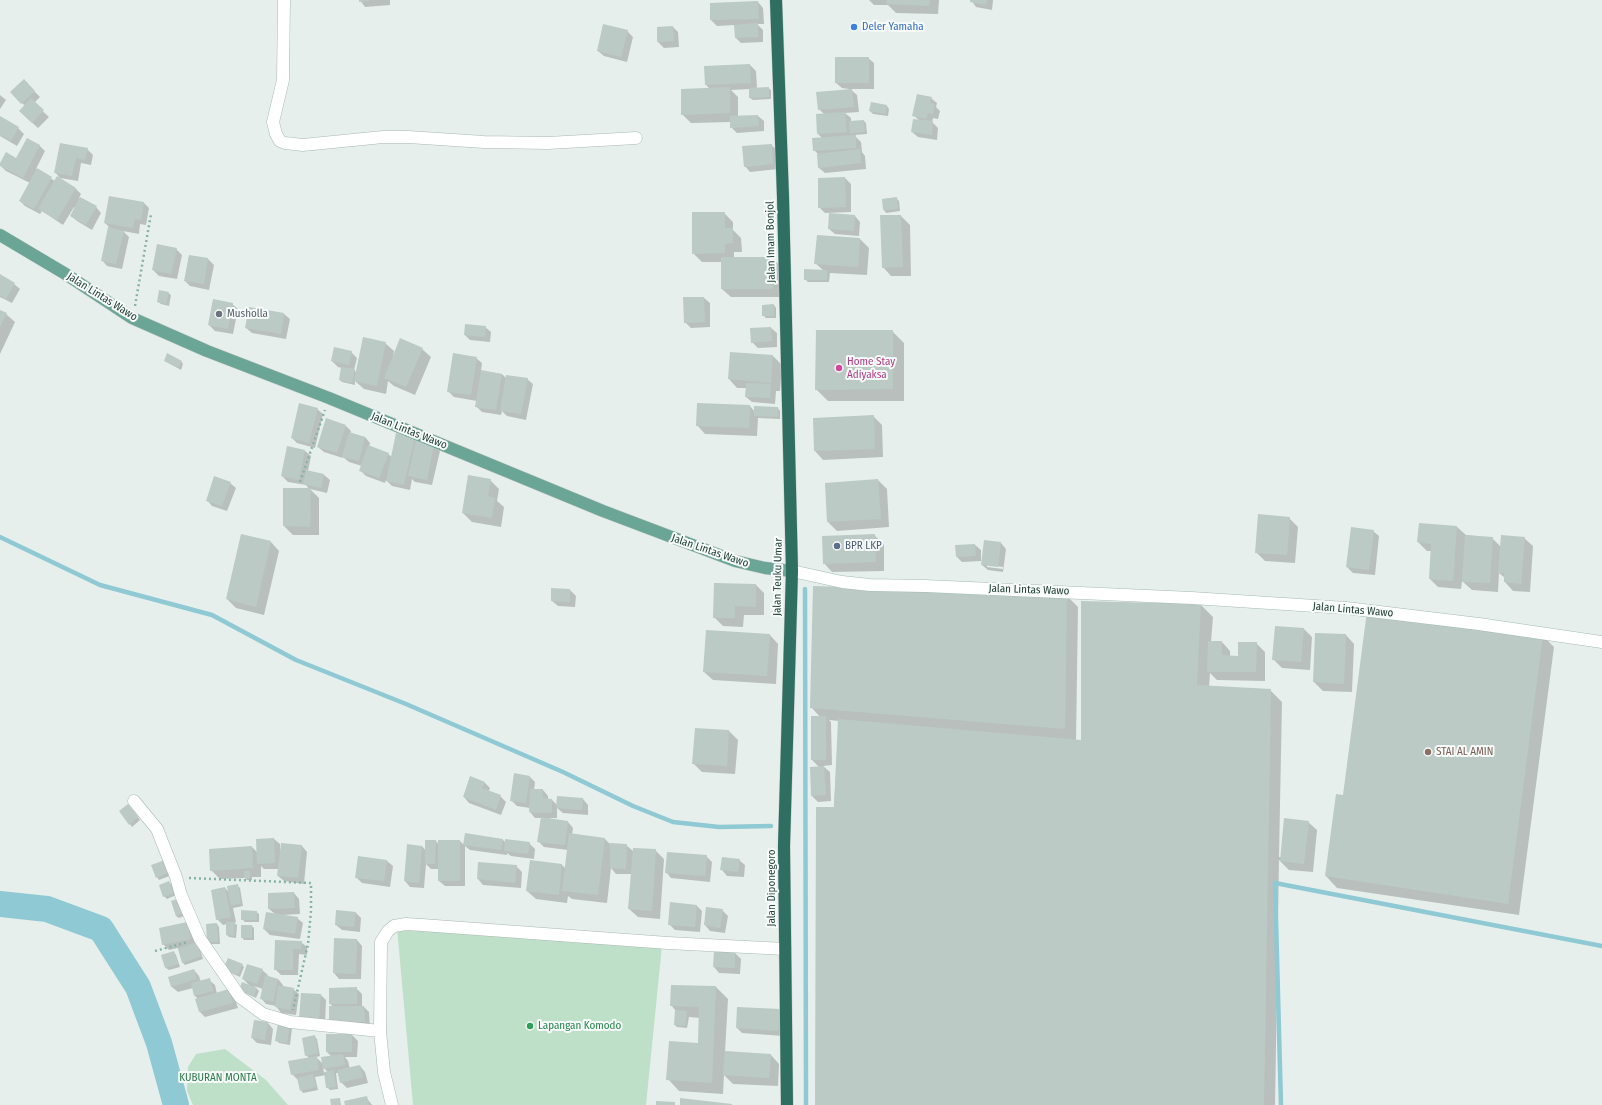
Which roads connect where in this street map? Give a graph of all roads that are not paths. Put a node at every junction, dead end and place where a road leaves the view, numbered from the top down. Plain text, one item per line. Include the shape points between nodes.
1 (284, 0) edge
2 (776, 0) edge
3 (636, 138) dead end
4 (0, 235) edge
5 (791, 483) joint
6 (792, 571) junction
7 (1602, 642) edge
8 (789, 671) joint
9 (134, 801) dead end
10 (785, 949) junction
11 (380, 1031) junction
12 (392, 1105) edge
13 (787, 1105) edge

1 - 3 street via 282,80 273,122 276,134 280,141 285,143 303,145 383,137 548,143
2 - 5 highway, Jalan Imam Bonjol
4 - 6 main road, Jalan Lintas Wawo via 132,318 207,351 603,511 735,561
5 - 6 highway, Jalan Teuku Umar
6 - 7 street, Jalan Lintas Wawo via 870,585 1192,598 1346,608
6 - 8 highway, Jalan Teuku Umar
8 - 10 highway, Jalan Diponegoro via 784,846
9 - 11 street via 157,829 200,938 240,997 263,1014 290,1022
10 - 11 street via 430,925 394,926 381,942
10 - 13 highway, Jalan Diponegoro
11 - 12 street via 384,1072

